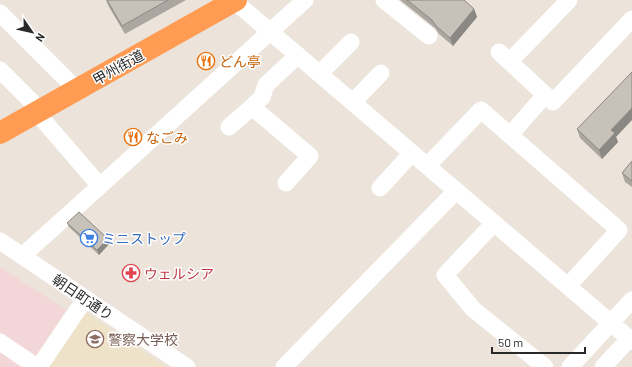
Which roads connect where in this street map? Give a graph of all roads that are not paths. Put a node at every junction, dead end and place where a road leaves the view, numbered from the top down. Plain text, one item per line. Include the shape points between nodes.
1 (212, 0) edge
2 (235, 0) edge
3 (305, 0) edge
4 (384, 0) edge
5 (569, 0) edge
6 (0, 14) edge
7 (632, 19) edge
8 (270, 32) junction
9 (429, 36) dead end
10 (350, 42) dead end
11 (298, 55) junction
12 (0, 70) edge
13 (381, 73) dead end
14 (319, 74) junction
15 (69, 82) junction
16 (545, 95) junction
17 (353, 102) junction
18 (252, 107) junction
19 (34, 108) junction
20 (0, 120) edge
21 (229, 127) dead end
22 (0, 133) edge
23 (510, 135) junction
24 (412, 153) junction
25 (427, 166) junction
26 (286, 183) dead end
27 (100, 186) junction
28 (380, 188) dead end
29 (456, 191) junction
30 (494, 223) junction
31 (0, 241) edge
32 (22, 256) junction
33 (568, 286) junction
34 (85, 298) junction
35 (632, 300) edge
36 (610, 323) junction
37 (631, 340) edge
38 (0, 342) edge
39 (38, 367) edge
40 (187, 367) edge
41 (284, 367) edge
42 (545, 367) edge
43 (570, 367) edge
44 (603, 367) edge

1 - 15 highway, 甲州街道
2 - 8 street
2 - 19 highway, 甲州街道
3 - 8 street
4 - 9 street
5 - 16 street via 504,56
6 - 15 street
7 - 16 street via 553,102
8 - 11 street
8 - 27 street
10 - 14 street
11 - 14 street
11 - 18 street via 266,85 262,97
12 - 19 street
13 - 17 street
14 - 17 street
15 - 19 highway, 甲州街道
16 - 23 street
17 - 24 street
18 - 21 street
18 - 26 street via 310,156
19 - 20 highway, 甲州街道
19 - 22 highway, 甲州街道
19 - 27 street
23 - 25 street via 481,110
23 - 33 street via 619,230
24 - 25 street
24 - 28 street
25 - 29 street
27 - 32 street
29 - 30 street
29 - 41 street
30 - 33 street
30 - 42 street via 445,275 473,309
31 - 32 street, 朝日町通り
32 - 34 street, 朝日町通り
33 - 36 street
34 - 39 street
34 - 40 street, 朝日町通り
35 - 36 street
36 - 37 street
36 - 43 street
37 - 44 street
38 - 39 street

